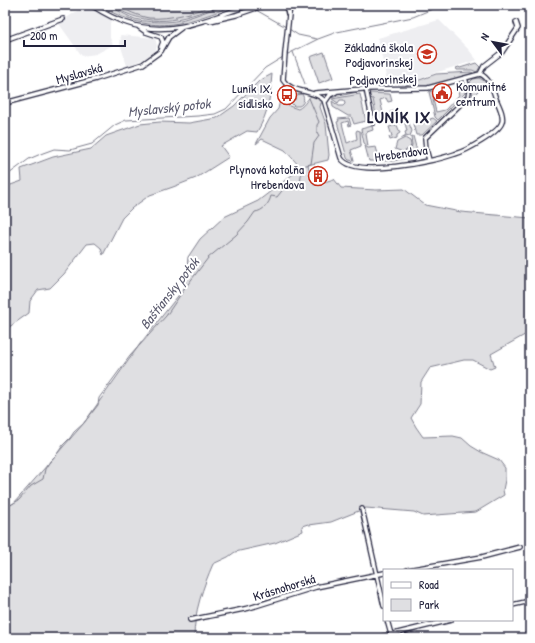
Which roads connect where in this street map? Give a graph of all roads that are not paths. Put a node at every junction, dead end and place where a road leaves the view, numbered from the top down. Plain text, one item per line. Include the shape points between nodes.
1 (91, 5) edge
2 (249, 5) edge
3 (265, 5) edge
4 (282, 5) edge
5 (289, 6) edge
6 (63, 19) dead end
7 (516, 22) dead end
8 (135, 25) junction
9 (190, 25) junction
10 (180, 28) junction
11 (166, 29) junction
12 (5, 40) edge
13 (163, 42) junction
14 (156, 55) junction
15 (480, 74) junction
16 (465, 78) junction
17 (366, 89) junction
18 (337, 91) junction
19 (314, 93) junction
20 (325, 102) junction
21 (5, 103) edge
22 (373, 124) dead end
23 (429, 160) junction
24 (362, 509) dead end
25 (520, 547) dead end
26 (413, 569) edge
27 (383, 573) edge
28 (376, 574) junction
29 (530, 601) edge
30 (383, 602) edge
31 (513, 605) edge
32 (190, 620) dead end
33 (388, 621) edge
34 (448, 621) edge
35 (392, 636) edge
36 (378, 638) edge

1 - 8 street
2 - 9 street, Myslavská
3 - 9 street via 233,16
4 - 5 street
5 - 19 street via 283,78 291,87
6 - 12 street
7 - 15 street via 518,28 504,49 484,66
8 - 11 street
8 - 13 street via 160,36
9 - 10 street, Myslavská
10 - 11 street
10 - 14 street, Myslavská via 169,37
11 - 13 street
13 - 14 street
14 - 21 street, Myslavská via 131,68
15 - 16 street, Podjavorinskej
15 - 23 street, Hrebendova via 488,80 494,92 502,116 500,126 460,152
16 - 17 street, Podjavorinskej via 428,88
16 - 23 street via 468,97 425,139
17 - 18 street, Podjavorinskej
17 - 22 street
18 - 19 street, Podjavorinskej
18 - 20 street
19 - 20 street
20 - 23 street, Hrebendova via 340,157 346,163 356,167 388,168
24 - 28 street
25 - 26 street via 482,557
27 - 28 street, Krásnohorská
28 - 30 street
28 - 32 street, Krásnohorská via 316,587 249,608
29 - 31 street
33 - 35 street
34 - 35 street
35 - 36 street

